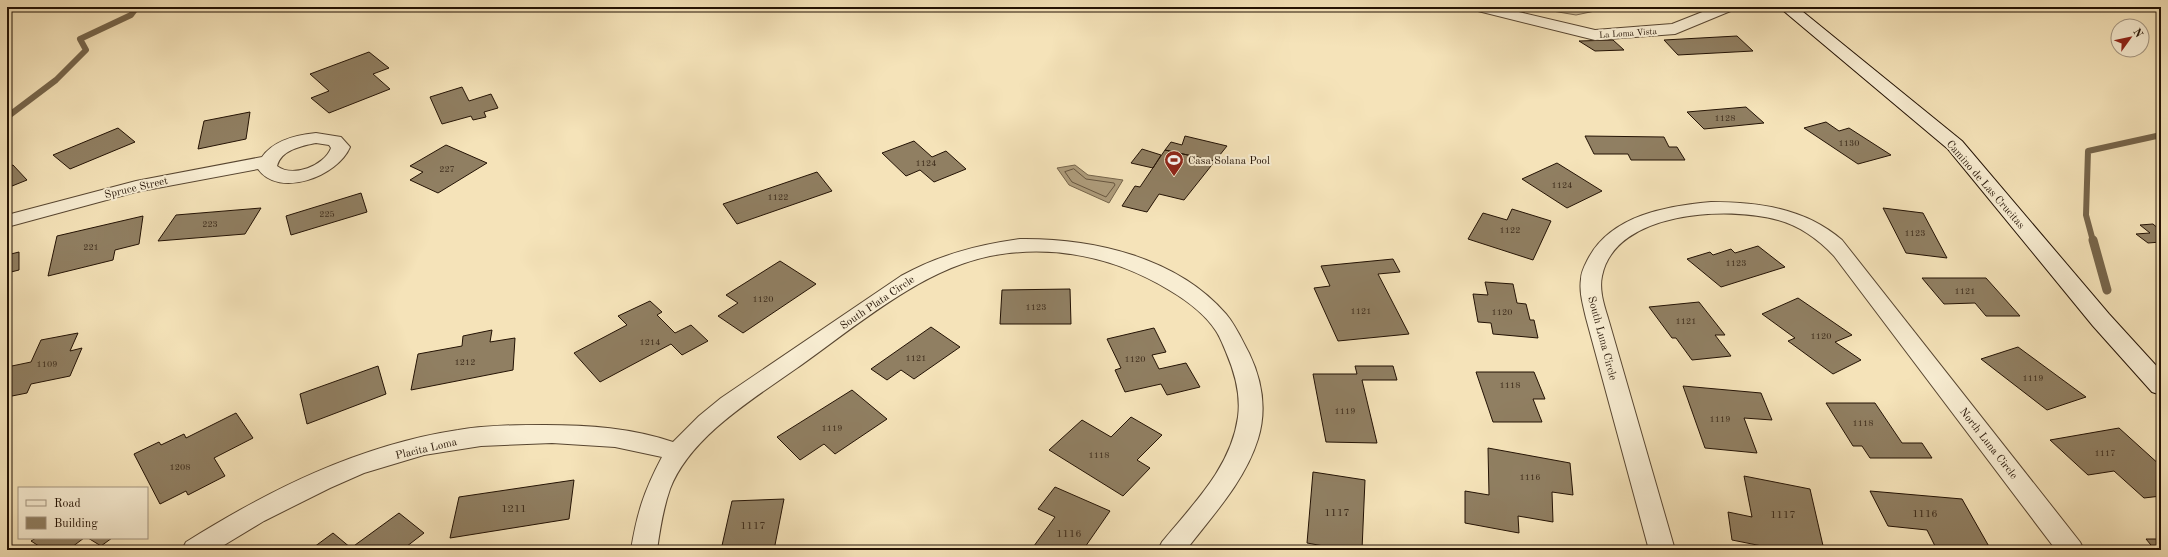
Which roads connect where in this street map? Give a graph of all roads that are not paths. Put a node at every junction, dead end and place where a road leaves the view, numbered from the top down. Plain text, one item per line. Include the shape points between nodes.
1 (1479, 7) edge
2 (1728, 7) edge
3 (1787, 7) edge
4 (268, 162) dead end
5 (7, 221) edge
6 (1906, 336) joint
7 (2161, 386) edge
8 (677, 453) junction
9 (195, 550) edge
10 (644, 550) edge
11 (1171, 550) edge
12 (1662, 550) edge
13 (2071, 550) edge

1 - 2 street, La Loma Vista via 1595,35 1675,29
3 - 7 street, Camino de Las Crucitas via 1955,145 2101,320
4 - 5 street, Spruce Street via 148,184
6 - 12 street, South Luna Circle via 1842,250 1830,238 1783,215 1747,209 1691,211 1655,218 1635,225 1619,236 1605,249 1596,263 1591,278 1591,297
6 - 13 street, North Luna Circle
8 - 9 street, Placita Loma via 640,441 577,434 457,440 366,463 315,483 265,508
8 - 10 street, South Plata Circle via 654,495 648,516
8 - 11 street, South Plata Circle via 690,437 727,406 913,277 963,256 997,249 1046,245 1100,252 1147,268 1171,281 1208,309 1222,324 1235,348 1249,386 1252,402 1250,422 1241,449 1223,484

